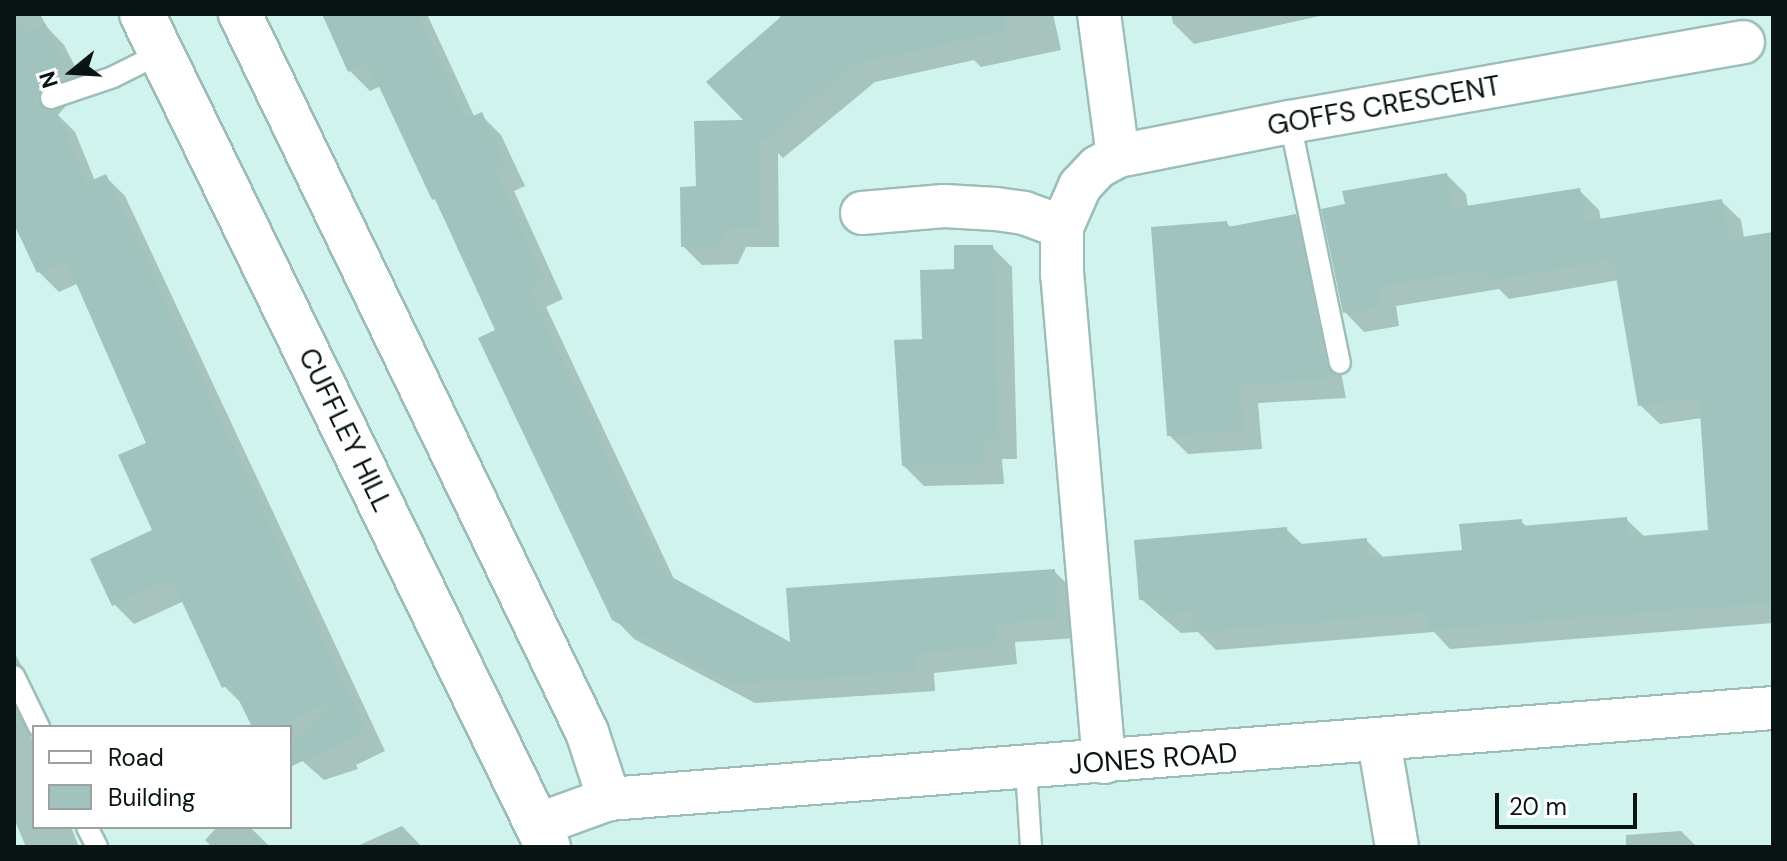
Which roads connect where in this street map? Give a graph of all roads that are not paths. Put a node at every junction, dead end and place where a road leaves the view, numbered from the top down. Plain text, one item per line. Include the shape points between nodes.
1 (142, 14) edge
2 (240, 14) edge
3 (1099, 14) edge
4 (1743, 42) dead end
5 (161, 53) junction
6 (51, 98) dead end
7 (1290, 122) junction
8 (1118, 156) junction
9 (862, 213) dead end
10 (1062, 227) junction
11 (1340, 363) dead end
12 (14, 676) edge
13 (1773, 708) edge
14 (38, 725) edge
15 (1379, 741) junction
16 (1104, 762) junction
17 (1026, 769) junction
18 (609, 799) junction
19 (88, 829) edge
20 (542, 836) edge
21 (97, 847) edge
22 (1031, 847) edge
23 (1397, 847) edge

1 - 5 main road, CUFFLEY HILL
2 - 18 street via 587,732
3 - 8 street
4 - 7 street, GOFFS CRESCENT
5 - 6 lane via 113,77
5 - 20 main road, CUFFLEY HILL
7 - 8 street, GOFFS CRESCENT
7 - 11 lane
8 - 10 street, GOFFS CRESCENT via 1080,186
9 - 10 street via 944,206 996,209
10 - 16 street, GOFFS CRESCENT
12 - 14 lane
13 - 15 street, JONES ROAD
15 - 16 street, JONES ROAD
15 - 23 street
16 - 17 street, JONES ROAD
17 - 18 street, JONES ROAD
17 - 22 lane
18 - 20 street, JONES ROAD
19 - 21 lane

